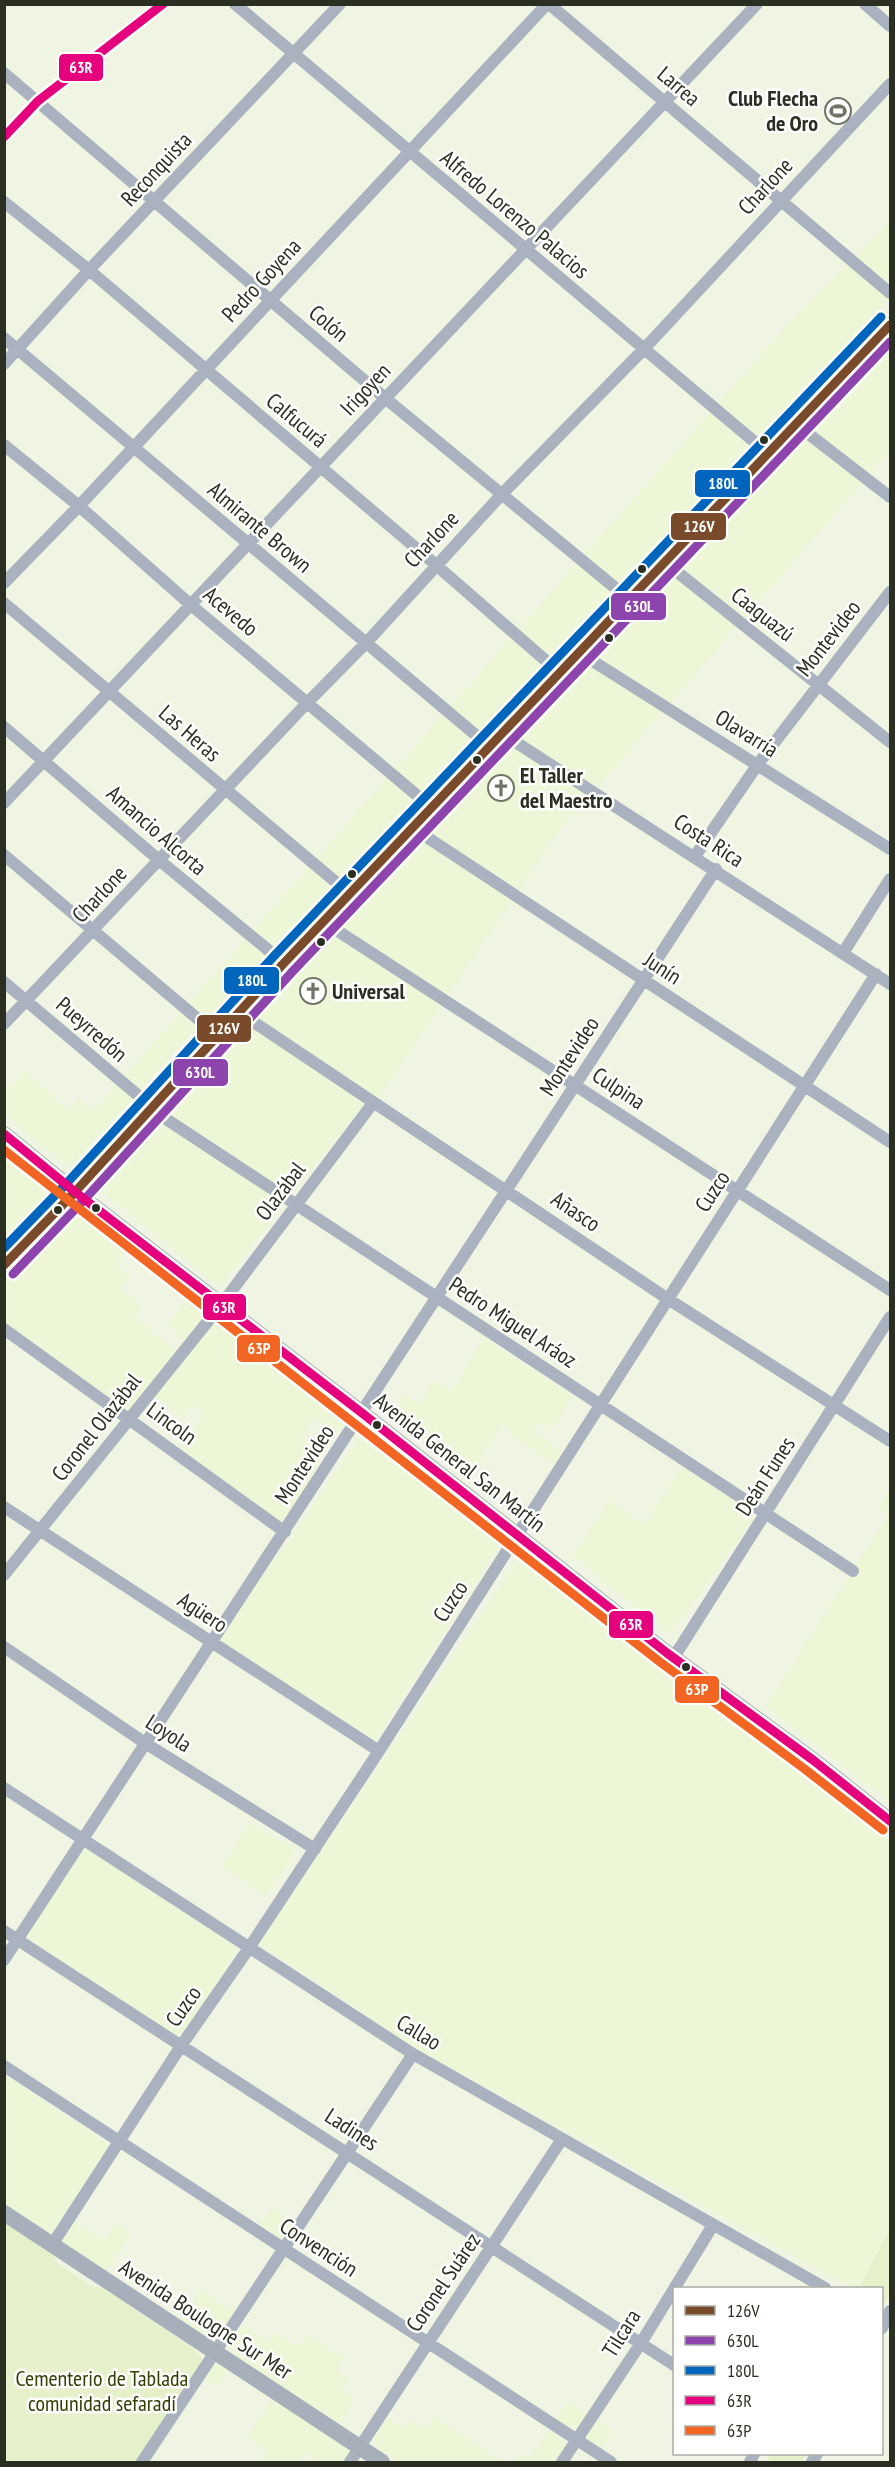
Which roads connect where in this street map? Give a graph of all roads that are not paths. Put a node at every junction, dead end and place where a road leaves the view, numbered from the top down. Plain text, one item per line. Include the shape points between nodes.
1 (164, 4) edge
2 (235, 4) edge
3 (340, 4) edge
4 (548, 4) edge
5 (757, 4) edge
6 (865, 4) edge
7 (891, 26) edge
8 (294, 53) junction
9 (4, 73) edge
10 (891, 84) edge
11 (38, 101) junction
12 (665, 102) junction
13 (4, 138) edge
14 (410, 152) junction
15 (780, 200) junction
16 (154, 201) junction
17 (4, 202) edge
18 (525, 251) junction
19 (89, 270) junction
20 (891, 293) edge
21 (271, 300) junction
22 (891, 325) edge
23 (4, 338) edge
24 (18, 350) junction
25 (643, 350) junction
26 (4, 364) edge
27 (205, 370) junction
28 (385, 398) junction
29 (796, 424) junction
30 (4, 445) edge
31 (135, 447) junction
32 (769, 454) junction
33 (320, 467) junction
34 (502, 494) junction
35 (891, 497) edge
36 (79, 506) junction
37 (248, 545) junction
38 (666, 563) junction
39 (436, 564) junction
40 (4, 583) edge
41 (891, 592) edge
42 (630, 600) junction
43 (4, 603) edge
44 (191, 605) junction
45 (366, 644) junction
46 (580, 653) junction
47 (560, 673) junction
48 (818, 684) junction
49 (109, 692) junction
50 (307, 703) junction
51 (4, 727) edge
52 (503, 734) junction
53 (891, 742) edge
54 (490, 747) junction
55 (44, 760) junction
56 (758, 764) junction
57 (225, 791) junction
58 (4, 803) edge
59 (432, 808) junction
60 (415, 826) junction
61 (891, 849) edge
62 (4, 855) edge
63 (695, 856) junction
64 (159, 860) junction
65 (716, 869) junction
66 (891, 879) edge
67 (350, 894) junction
68 (324, 922) junction
69 (93, 931) junction
70 (843, 953) junction
71 (284, 963) junction
72 (876, 974) junction
73 (644, 980) junction
74 (4, 982) edge
75 (891, 984) edge
76 (27, 1001) junction
77 (240, 1013) junction
78 (4, 1024) edge
79 (218, 1036) junction
80 (576, 1084) junction
81 (805, 1086) junction
82 (373, 1103) junction
83 (151, 1109) junction
84 (4, 1134) edge
85 (891, 1142) edge
86 (737, 1189) junction
87 (507, 1191) junction
88 (75, 1192) junction
89 (295, 1205) junction
90 (4, 1266) edge
91 (891, 1290) edge
92 (437, 1298) junction
93 (668, 1299) junction
94 (221, 1305) junction
95 (891, 1317) edge
96 (4, 1329) edge
97 (602, 1404) junction
98 (835, 1406) junction
99 (362, 1413) junction
100 (130, 1418) junction
101 (891, 1441) edge
102 (4, 1507) edge
103 (765, 1513) junction
104 (41, 1531) junction
105 (285, 1532) junction
106 (517, 1535) junction
107 (853, 1571) dead end
108 (4, 1575) edge
109 (211, 1643) junction
110 (4, 1647) edge
111 (674, 1657) junction
112 (145, 1743) junction
113 (379, 1751) junction
114 (4, 1788) edge
115 (891, 1821) edge
116 (83, 1839) junction
117 (315, 1850) junction
118 (4, 1931) edge
119 (18, 1940) junction
120 (249, 1948) junction
121 (4, 1960) edge
122 (181, 2046) junction
123 (413, 2054) junction
124 (4, 2066) edge
125 (562, 2139) junction
126 (118, 2142) junction
127 (348, 2151) junction
128 (4, 2213) edge
129 (713, 2224) junction
130 (52, 2245) junction
131 (492, 2247) junction
132 (284, 2250) junction
133 (675, 2287) edge
134 (822, 2287) edge
135 (673, 2290) edge
136 (428, 2343) junction
137 (641, 2343) junction
138 (215, 2352) junction
139 (673, 2364) edge
140 (577, 2440) junction
141 (359, 2448) junction
142 (146, 2461) edge
143 (350, 2463) edge
144 (382, 2463) edge
145 (562, 2463) edge
146 (611, 2463) edge

1 - 11 street
2 - 8 street, Alfredo Lorenzo Palacios
3 - 8 street, Reconquista
4 - 12 street, Larrea
4 - 14 street, Pedro Goyena
5 - 12 street, Irigoyen
6 - 7 street
8 - 14 street, Alfredo Lorenzo Palacios
8 - 16 street, Reconquista
9 - 11 street, Colón
10 - 15 street, Charlone
11 - 13 street
11 - 16 street, Colón
12 - 15 street, Larrea
12 - 18 street, Irigoyen
14 - 18 street, Alfredo Lorenzo Palacios
14 - 21 street, Pedro Goyena
15 - 20 street, Larrea
15 - 25 street, Charlone
16 - 19 street, Reconquista
16 - 21 street, Colón
17 - 19 street, Calfucurá
18 - 25 street, Alfredo Lorenzo Palacios
18 - 28 street, Irigoyen
19 - 24 street, Reconquista
19 - 27 street, Calfucurá
21 - 27 street, Pedro Goyena
21 - 28 street, Colón
22 - 29 main road
23 - 24 street, Almirante Brown
24 - 26 street, Reconquista
24 - 31 street, Almirante Brown
25 - 32 street, Alfredo Lorenzo Palacios
25 - 34 street, Charlone
27 - 31 street, Pedro Goyena
27 - 33 street, Calfucurá
28 - 33 street, Irigoyen
28 - 34 street, Colón
29 - 32 main road
29 - 35 street
30 - 36 street, Acevedo
31 - 36 street, Pedro Goyena
31 - 37 street, Almirante Brown
32 - 38 main road
33 - 37 street, Irigoyen
33 - 39 street, Calfucurá
34 - 39 street, Charlone
34 - 42 street, Colón
36 - 40 street, Pedro Goyena
36 - 44 street, Acevedo
37 - 44 street, Irigoyen
37 - 45 street, Almirante Brown
38 - 42 main road
38 - 48 street, Caaguazú
39 - 45 street, Charlone
39 - 47 street, Calfucurá
41 - 48 street, Montevideo
42 - 46 main road
43 - 49 street, Las Heras
44 - 49 street, Irigoyen
44 - 50 street, Acevedo
45 - 50 street, Charlone
45 - 54 street, Almirante Brown
46 - 47 main road
46 - 56 street, Olavarría
47 - 52 main road
48 - 53 street, Caaguazú
48 - 56 street, Montevideo
49 - 55 street, Irigoyen
49 - 57 street, Las Heras
50 - 57 street, Charlone
50 - 59 street, Acevedo
51 - 55 street, Amancio Alcorta
52 - 54 main road
52 - 63 street, Costa Rica
54 - 59 main road
55 - 58 street, Irigoyen
55 - 64 street, Amancio Alcorta
56 - 61 street, Olavarría
56 - 63 street, Montevideo
57 - 64 street, Charlone
57 - 67 street, Las Heras
59 - 60 main road
60 - 67 main road
60 - 73 street, Junín
62 - 69 street
63 - 65 street, Costa Rica
64 - 69 street, Charlone
64 - 71 street, Amancio Alcorta
65 - 70 street, Costa Rica
65 - 73 street, Montevideo
66 - 70 street
67 - 68 main road
68 - 71 main road
68 - 80 street, Culpina
69 - 76 street, Charlone
69 - 79 street
70 - 72 street, Costa Rica
71 - 77 main road
72 - 75 street, Costa Rica
72 - 81 street, Cuzco
73 - 80 street, Montevideo
73 - 81 street, Junín
74 - 76 street, Pueyrredón
76 - 78 street, Charlone
76 - 83 street, Pueyrredón
77 - 79 main road
77 - 82 street, Añasco
79 - 83 main road
80 - 86 street, Culpina
80 - 87 street, Montevideo
81 - 85 street, Junín
81 - 86 street, Cuzco
82 - 87 street, Añasco
82 - 89 street, Olazábal
83 - 88 main road
83 - 89 street, Pedro Miguel Aráoz
84 - 88 main road, Avenida General San Martín
86 - 91 street, Culpina
86 - 93 street, Cuzco
87 - 92 street, Montevideo
87 - 93 street, Añasco
88 - 90 main road
88 - 94 main road, Avenida General San Martín
89 - 92 street, Pedro Miguel Aráoz
89 - 94 street, Olazábal
92 - 97 street, Pedro Miguel Aráoz
92 - 99 street, Montevideo
93 - 97 street, Cuzco
93 - 98 street, Añasco
94 - 99 main road, Avenida General San Martín
94 - 100 street, Coronel Olazábal
95 - 98 street, Deán Funes
96 - 100 street, Lincoln
97 - 103 street, Pedro Miguel Aráoz
97 - 106 street, Cuzco
98 - 101 street, Añasco
98 - 103 street, Deán Funes
99 - 105 street, Montevideo
99 - 106 main road, Avenida General San Martín
100 - 104 street, Coronel Olazábal
100 - 105 street, Lincoln
102 - 104 street, Agüero
103 - 107 street, Pedro Miguel Aráoz
103 - 111 street, Deán Funes
104 - 108 street, Coronel Olazábal
104 - 109 street, Agüero
105 - 109 street, Montevideo
106 - 111 main road, Avenida General San Martín
106 - 113 street, Cuzco
109 - 112 street, Montevideo
109 - 113 street, Agüero
110 - 112 street, Loyola
111 - 115 main road, Avenida General San Martín
112 - 116 street, Montevideo
112 - 117 street, Loyola
113 - 117 street, Cuzco
114 - 116 street, Callao
116 - 119 street, Montevideo
116 - 120 street, Callao
117 - 120 street, Cuzco
118 - 119 street, Ladines
119 - 121 street, Montevideo
119 - 122 street, Ladines
120 - 122 street, Cuzco
120 - 123 street, Callao
122 - 126 street, Cuzco
122 - 127 street, Ladines
123 - 125 street, Callao
123 - 127 street
124 - 126 street, Convención
125 - 129 street, Callao
125 - 131 street, Coronel Suárez
126 - 130 street, Cuzco
126 - 132 street, Convención
127 - 131 street, Ladines
127 - 132 street
128 - 130 main road, Avenida Boulogne Sur Mer
129 - 133 street, Tilcara
129 - 134 street, Callao
130 - 138 main road, Avenida Boulogne Sur Mer
131 - 136 street, Coronel Suárez
131 - 137 street, Ladines
132 - 136 street, Convención
132 - 138 street
135 - 137 street, Tilcara
136 - 140 street, Convención
136 - 141 street, Coronel Suárez
137 - 139 street, Ladines
137 - 140 street, Tilcara
138 - 141 main road, Avenida Boulogne Sur Mer
138 - 142 street
140 - 145 street, Tilcara
140 - 146 street, Convención
141 - 143 street, Coronel Suárez
141 - 144 main road, Avenida Boulogne Sur Mer

